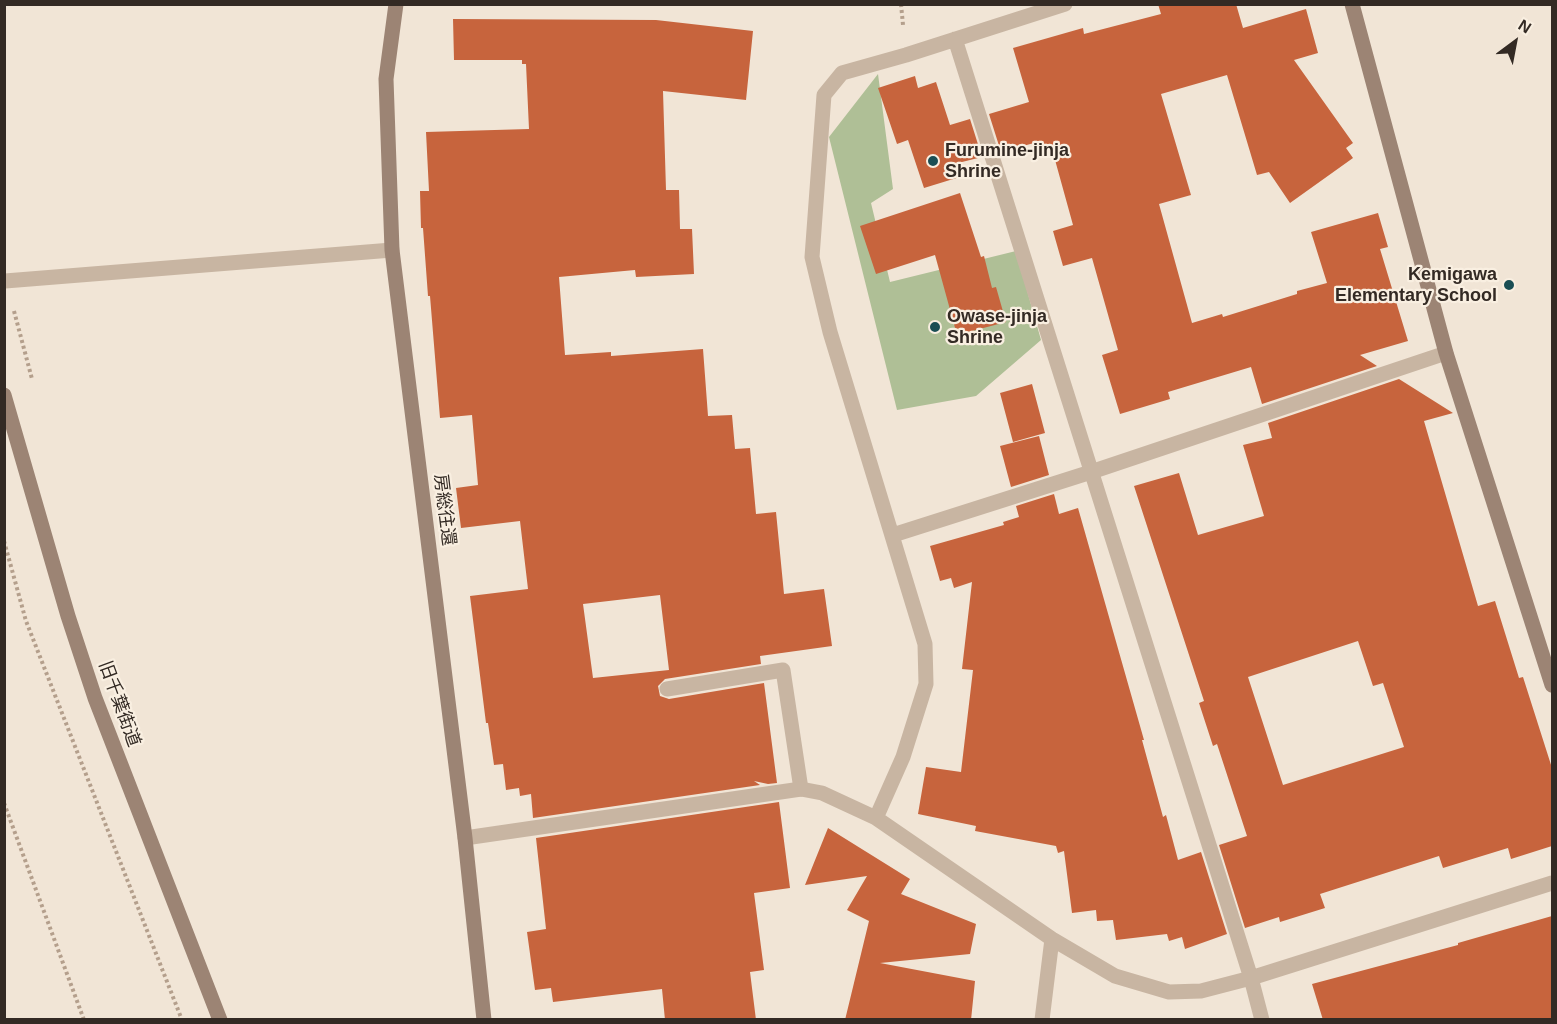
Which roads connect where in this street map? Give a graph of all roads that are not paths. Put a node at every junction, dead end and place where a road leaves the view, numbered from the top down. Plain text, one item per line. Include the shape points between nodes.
1 (396, 4) edge
2 (1065, 4) edge
3 (1352, 4) edge
4 (955, 39) junction
5 (392, 250) junction
6 (5, 281) edge
7 (1446, 353) junction
8 (4, 395) edge
9 (1090, 472) junction
10 (893, 535) junction
11 (1552, 685) edge
12 (667, 689) dead end
13 (801, 789) junction
14 (876, 818) junction
15 (465, 838) junction
16 (1552, 883) edge
17 (1052, 939) junction
18 (1251, 978) junction
19 (220, 1020) edge
20 (484, 1020) edge
21 (1042, 1020) edge
22 (1262, 1020) edge

1 - 5 street, 房総往還 via 386,79
2 - 4 street
3 - 7 street
4 - 9 street
4 - 10 street via 842,73 824,95 812,257
5 - 6 street
5 - 15 street, 房総往還
7 - 9 street
7 - 11 street
8 - 19 street, 旧千葉街道 via 95,698
9 - 10 street
9 - 18 street
10 - 14 street via 925,644 926,684 903,758
12 - 13 street via 783,670
13 - 14 street via 822,793
13 - 15 street
14 - 17 street
15 - 20 street, 房総往還
16 - 18 street
17 - 18 street via 1115,976 1169,992 1201,991
17 - 21 street
18 - 22 street

